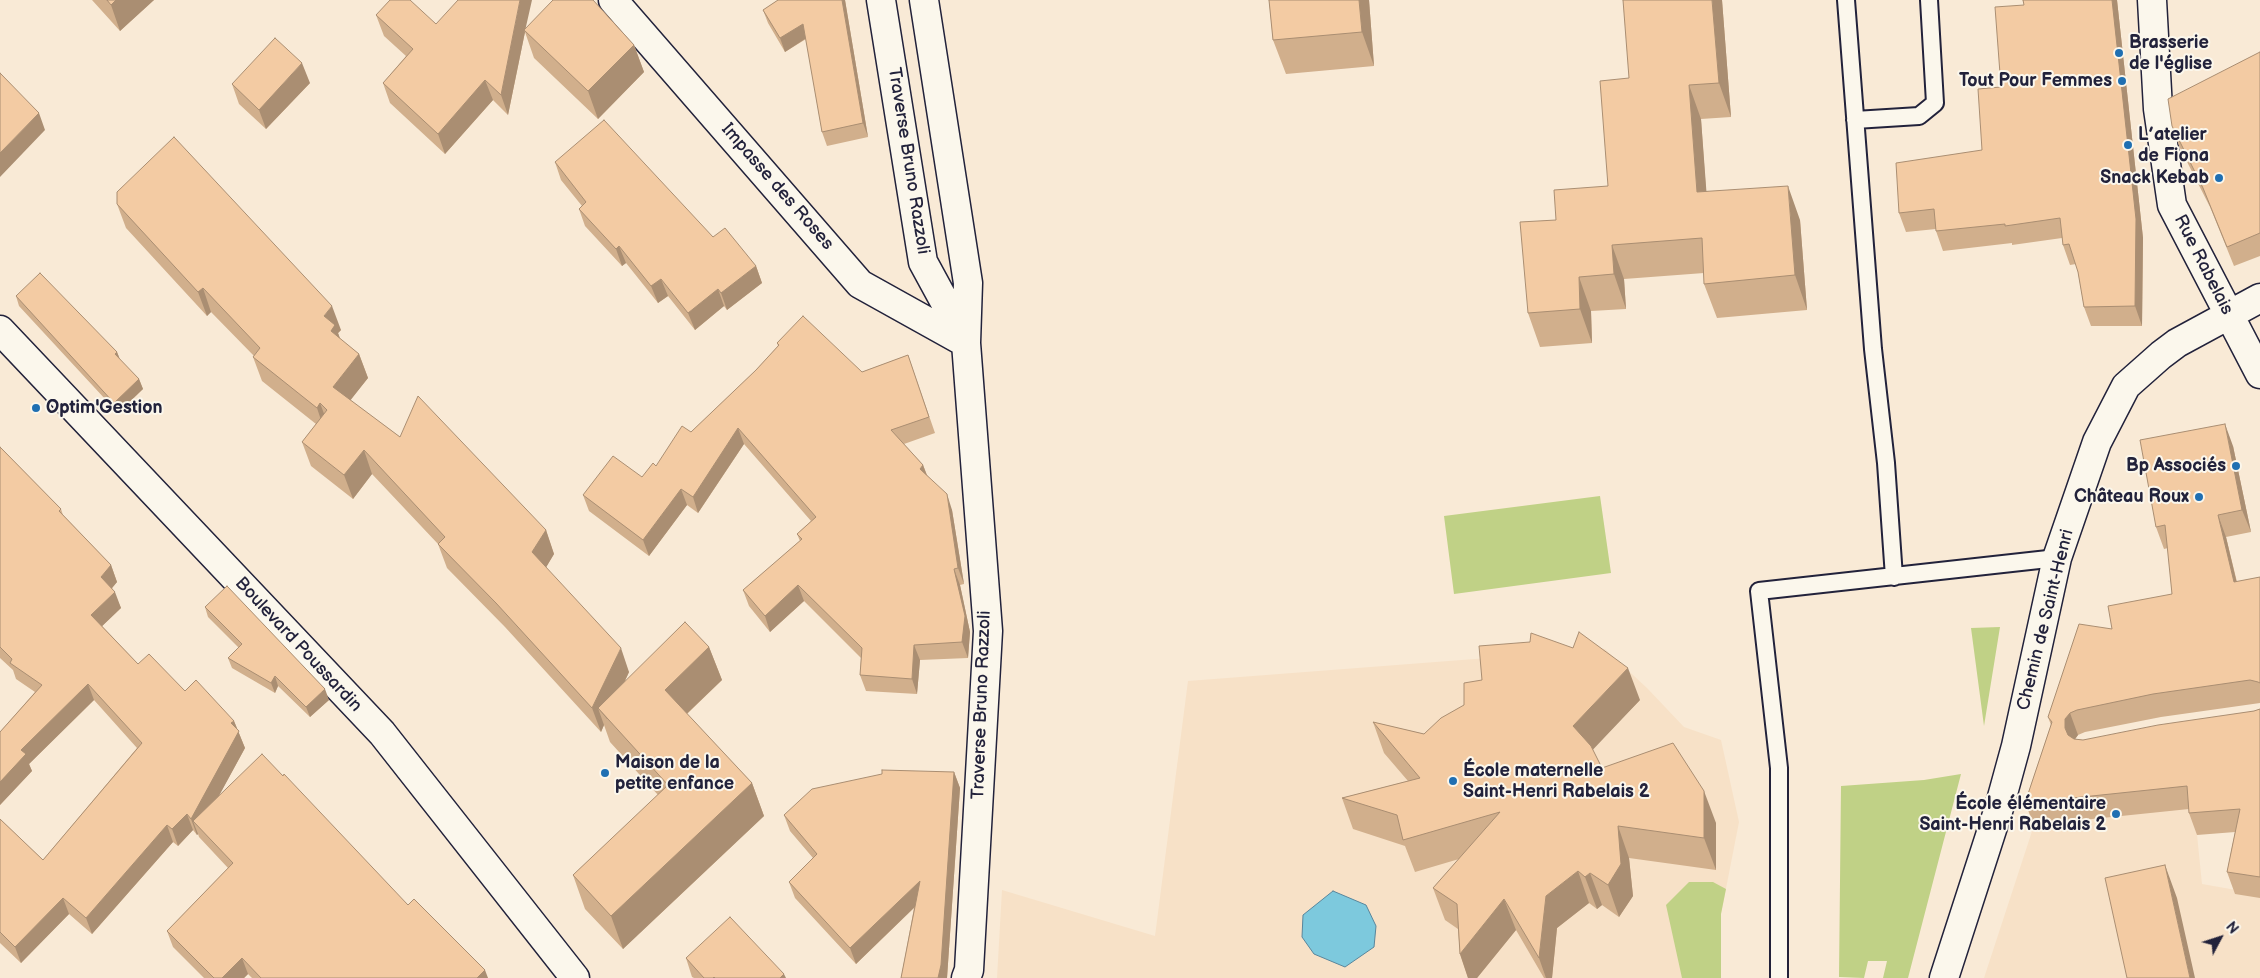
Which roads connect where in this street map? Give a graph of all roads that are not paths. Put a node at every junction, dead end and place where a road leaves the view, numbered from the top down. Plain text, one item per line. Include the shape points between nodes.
1 (613, 0) edge
2 (881, 0) edge
3 (924, 0) edge
4 (1846, 0) edge
5 (1929, 0) edge
6 (2152, 0) edge
7 (2184, 96) edge
8 (2158, 109) junction
9 (1855, 120) junction
10 (2260, 298) edge
11 (2228, 316) junction
12 (0, 330) edge
13 (966, 343) junction
14 (2260, 374) edge
15 (2057, 558) junction
16 (1894, 577) junction
17 (575, 978) edge
18 (966, 978) edge
19 (1779, 978) edge
20 (1944, 978) edge

1 - 13 street, Impasse des Roses via 860,284
2 - 13 street, Traverse Bruno Razzoli via 924,262
3 - 13 street, Traverse Bruno Razzoli via 968,283
4 - 9 lane
5 - 9 lane via 1935,103 1919,116
6 - 8 street, Rue Rabelais
7 - 8 street
8 - 11 street, Rue Rabelais via 2172,205
9 - 16 lane
10 - 11 street, Chemin de Saint-Henri
11 - 14 street, Rue Rabelais
11 - 15 street, Chemin de Saint-Henri via 2166,351 2126,386 2096,442
12 - 17 street, Boulevard Poussardin via 382,733
13 - 18 street, Traverse Bruno Razzoli via 988,631 970,960
15 - 16 lane
15 - 20 street, Chemin de Saint-Henri via 2016,746
16 - 19 lane via 1759,591 1779,768

